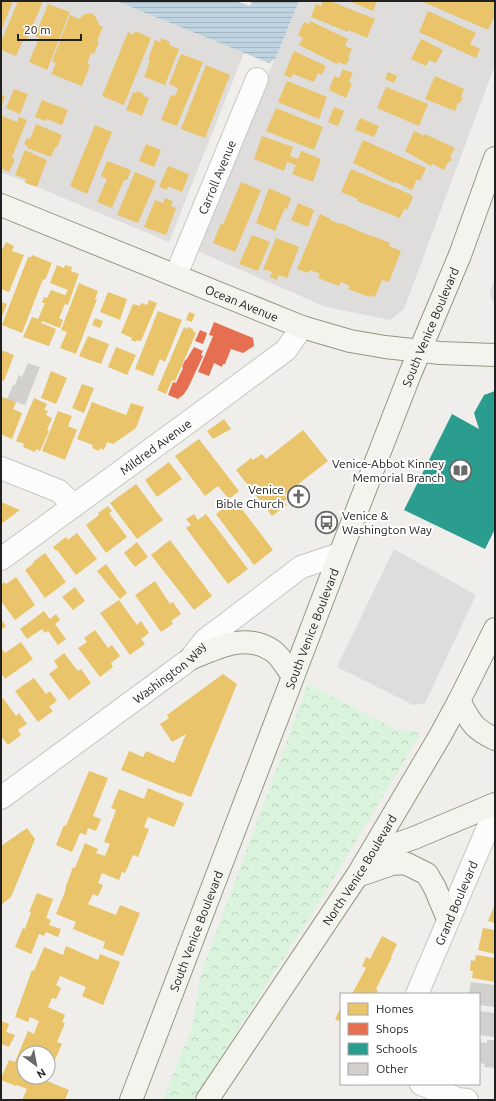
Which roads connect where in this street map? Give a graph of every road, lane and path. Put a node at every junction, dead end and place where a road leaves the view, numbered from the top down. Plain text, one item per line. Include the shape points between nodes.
1 (257, 79) dead end
2 (495, 158) edge
3 (1, 205) edge
4 (176, 275) junction
5 (302, 327) junction
6 (419, 352) junction
7 (495, 355) edge
8 (1, 468) edge
9 (74, 506) junction
10 (340, 554) junction
11 (1, 559) edge
12 (495, 629) edge
13 (190, 659) junction
14 (293, 676) junction
15 (459, 701) junction
16 (495, 739) edge
17 (1, 798) edge
18 (495, 804) edge
19 (495, 811) edge
20 (371, 853) junction
21 (357, 876) junction
22 (448, 919) junction
23 (417, 993) edge
24 (423, 1085) edge
25 (131, 1100) edge
26 (207, 1100) edge
27 (467, 1100) edge

1 - 4 street, Carroll Avenue
2 - 6 main road, South Venice Boulevard via 460,255
3 - 4 main road, Ocean Avenue
4 - 5 main road, Ocean Avenue
5 - 6 main road, Ocean Avenue via 350,341
5 - 9 street, Mildred Avenue via 286,350
6 - 7 main road, Ocean Avenue
6 - 10 main road, South Venice Boulevard
8 - 9 street via 59,491
9 - 11 street, Mildred Avenue
10 - 13 street, Washington Way via 302,567 205,640
10 - 14 main road, South Venice Boulevard
12 - 15 main road, North Venice Boulevard
13 - 14 main road via 219,646 244,641 274,652
13 - 17 street, Washington Way
14 - 25 main road, South Venice Boulevard
15 - 16 main road via 474,726
15 - 20 main road, North Venice Boulevard
18 - 20 main road
19 - 22 street, Grand Boulevard
20 - 21 main road, North Venice Boulevard
21 - 22 main road via 392,864 409,865 427,874
21 - 26 main road, North Venice Boulevard
22 - 23 street, Grand Boulevard
24 - 27 street

